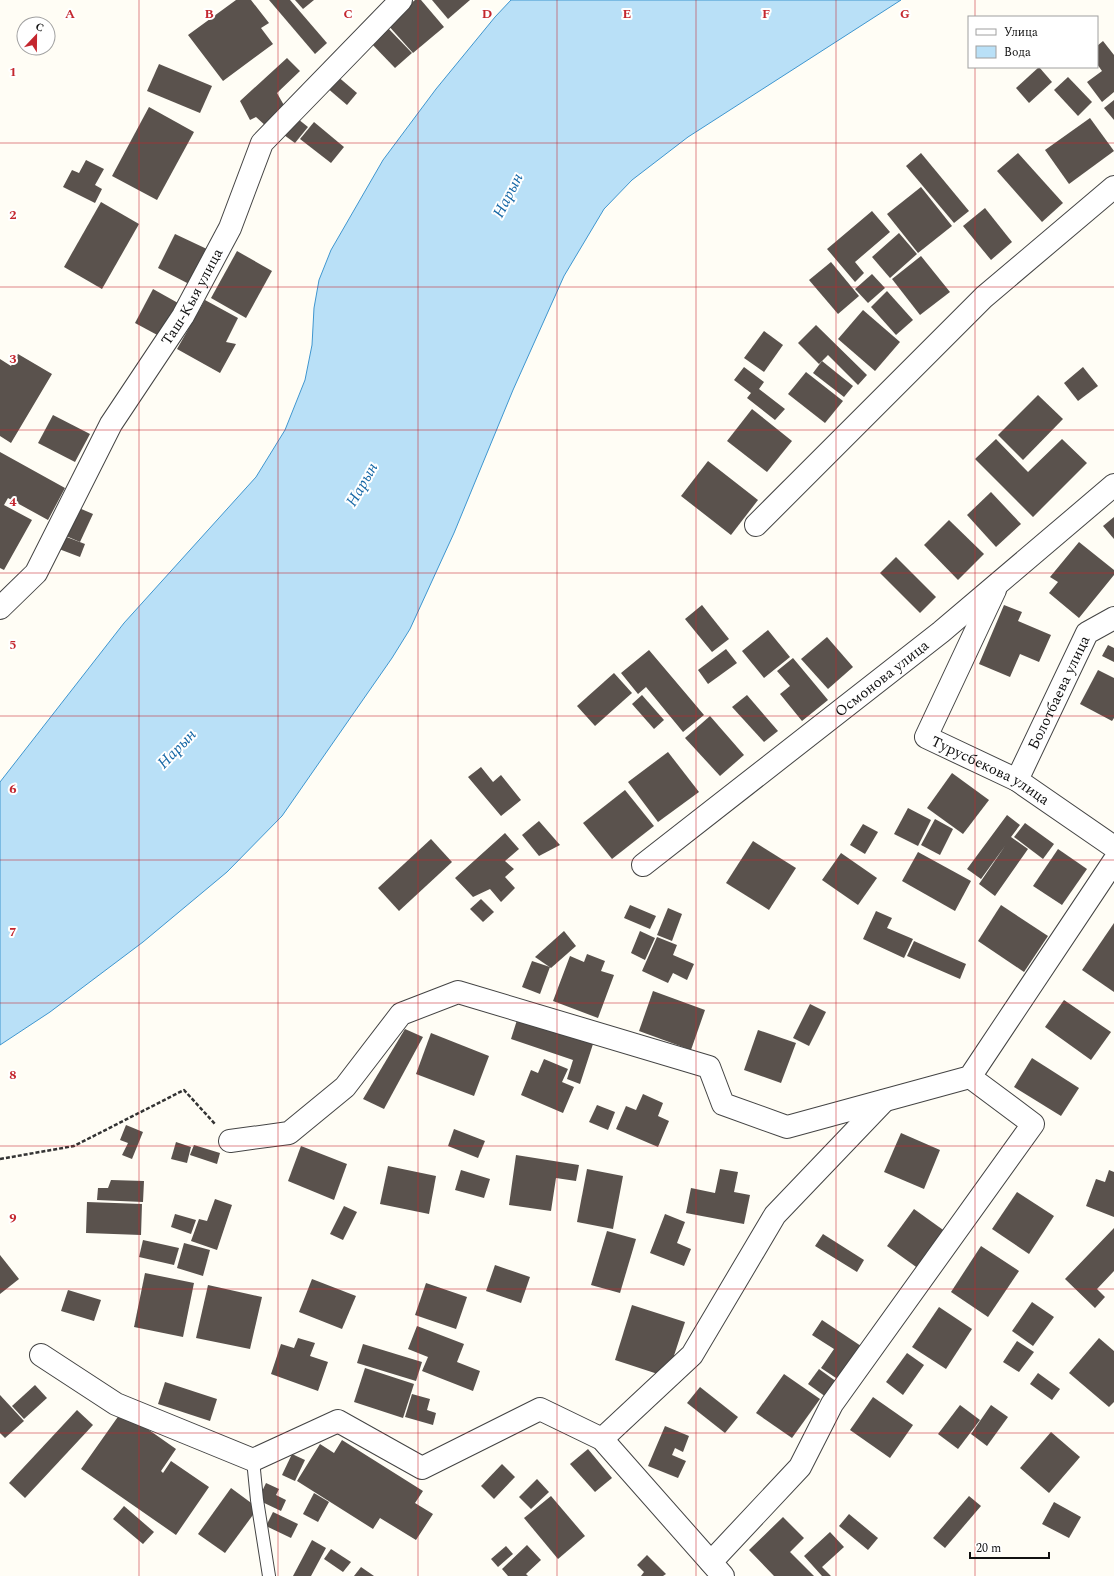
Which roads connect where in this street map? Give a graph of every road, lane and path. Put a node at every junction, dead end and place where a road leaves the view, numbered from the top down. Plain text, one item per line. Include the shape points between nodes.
1 (401, 0) edge
2 (1114, 187) edge
3 (1114, 485) edge
4 (756, 525) dead end
5 (998, 583) junction
6 (0, 608) edge
7 (1114, 618) edge
8 (1017, 780) junction
9 (1114, 847) edge
10 (1114, 861) edge
11 (643, 865) dead end
12 (970, 1077) junction
13 (884, 1101) junction
14 (230, 1141) joint
15 (0, 1159) edge
16 (41, 1355) dead end
17 (602, 1439) junction
18 (253, 1460) junction
19 (717, 1569) edge
20 (269, 1576) edge

1 - 6 street, Таш-Кыя улица via 262,143 230,228 183,316 111,424 36,573
2 - 4 street via 984,297
3 - 5 street, Осмонова улица
5 - 8 street, Турусбекова улица via 926,737
5 - 11 street, Осмонова улица via 941,632
7 - 8 street, Болотбаева улица via 1086,633
8 - 9 street, Турусбекова улица
10 - 12 street
12 - 13 street
12 - 19 street via 1033,1124 832,1404 800,1467
13 - 14 street via 787,1126 723,1104 709,1066 458,992 401,1014 345,1087 289,1133
13 - 17 street via 775,1215 692,1355
14 - 15 path via 184,1090 74,1146
16 - 18 street via 116,1404
17 - 18 street via 540,1410 422,1468 338,1420
17 - 19 street
18 - 20 lane

